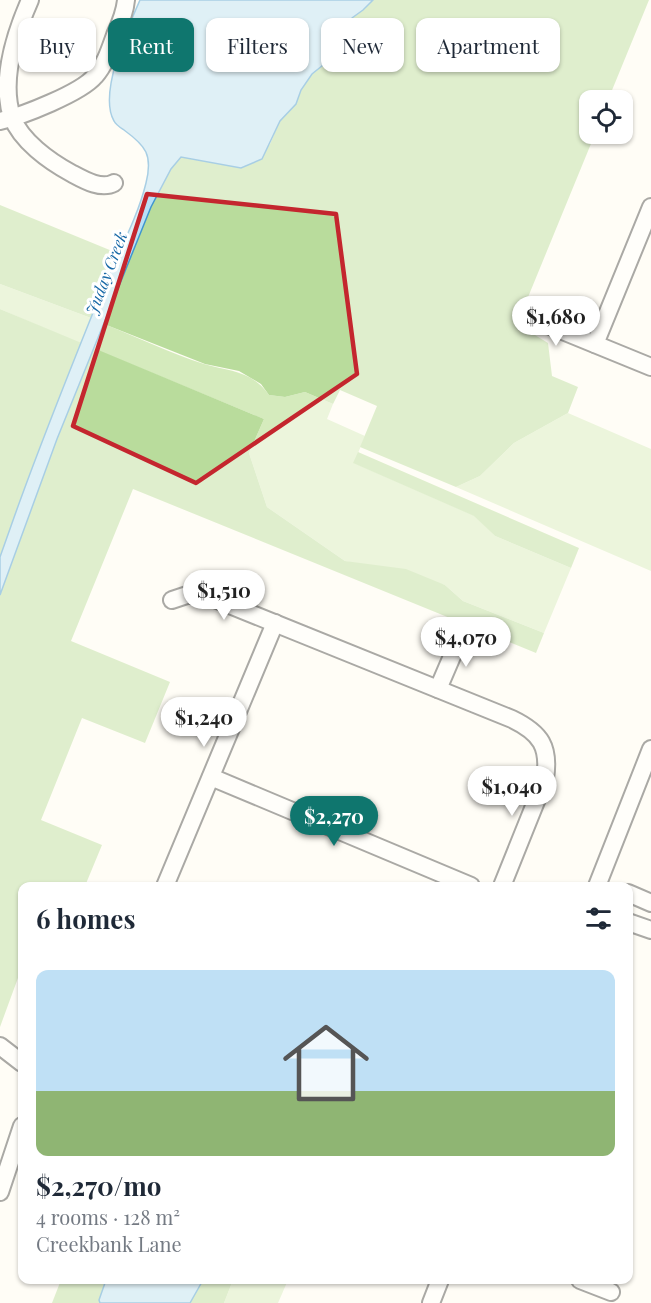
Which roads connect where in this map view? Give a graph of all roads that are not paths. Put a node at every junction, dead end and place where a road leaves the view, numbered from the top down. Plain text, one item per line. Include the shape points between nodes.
1 (30, 0) edge
2 (126, 0) edge
3 (6, 120) edge
4 (114, 183) dead end
5 (651, 207) edge
6 (531, 318) dead end
7 (595, 344) junction
8 (651, 367) edge
9 (172, 600) dead end
10 (275, 623) junction
11 (462, 633) dead end
12 (438, 689) junction
13 (651, 749) edge
14 (211, 777) junction
15 (167, 882) edge
16 (461, 882) edge
17 (504, 882) edge
18 (604, 882) edge
19 (633, 899) edge
20 (651, 903) edge
21 (633, 924) edge
22 (651, 930) edge
23 (0, 1046) edge
24 (18, 1060) edge
25 (18, 1138) edge
26 (0, 1192) edge
27 (438, 1284) edge
28 (590, 1284) edge
29 (611, 1293) dead end
30 (431, 1303) edge

1 - 3 street via 8,69
2 - 3 street via 105,61 87,85
3 - 4 street via 60,166 100,185
5 - 7 street
6 - 7 street
7 - 8 street
9 - 10 street via 205,595
10 - 12 street
10 - 14 street
11 - 12 street
12 - 17 street via 522,724 549,747 545,779
13 - 18 street
14 - 15 street
14 - 16 street
19 - 20 street
21 - 22 street
23 - 24 street
25 - 26 street
27 - 30 street
28 - 29 street

